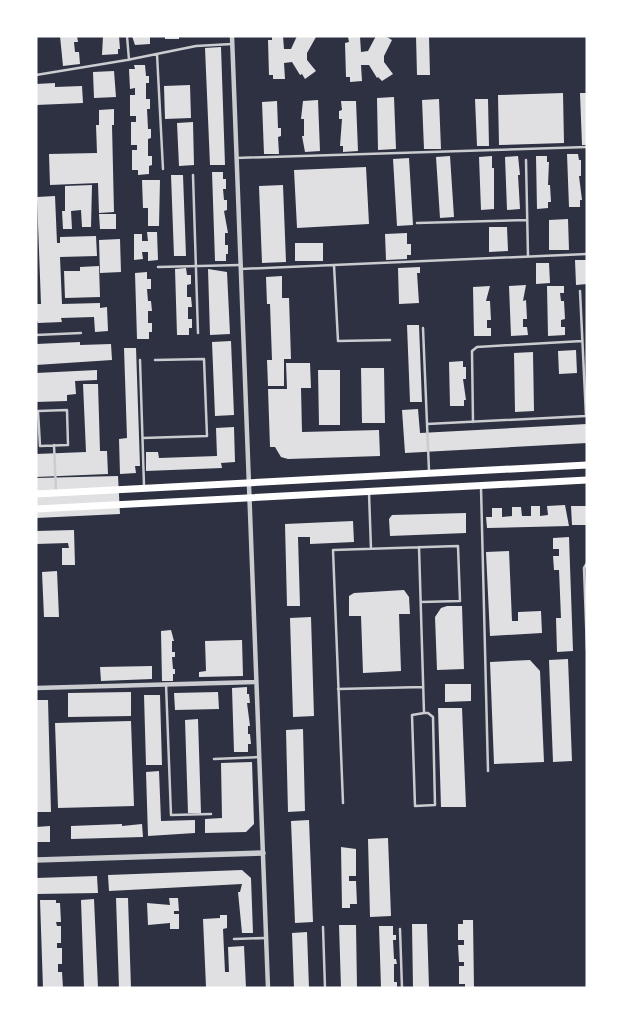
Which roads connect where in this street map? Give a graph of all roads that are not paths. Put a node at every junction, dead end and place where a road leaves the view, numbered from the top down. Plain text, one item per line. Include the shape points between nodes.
1 (127, 36) edge
2 (232, 36) edge
3 (232, 44) junction
4 (157, 54) junction
5 (129, 60) junction
6 (36, 75) edge
7 (587, 147) edge
8 (236, 158) junction
9 (526, 160) dead end
10 (163, 169) dead end
11 (193, 175) dead end
12 (527, 220) junction
13 (417, 223) dead end
14 (587, 254) edge
15 (528, 256) junction
16 (334, 265) junction
17 (196, 266) junction
18 (158, 267) dead end
19 (240, 267) junction
20 (580, 291) dead end
21 (423, 328) dead end
22 (198, 332) dead end
23 (81, 333) dead end
24 (36, 335) edge
25 (390, 340) dead end
26 (582, 341) junction
27 (140, 360) dead end
28 (155, 360) dead end
29 (473, 422) junction
30 (427, 424) junction
31 (143, 438) junction
32 (54, 445) junction
33 (587, 465) edge
34 (429, 473) junction
35 (587, 480) edge
36 (248, 483) junction
37 (480, 486) junction
38 (144, 488) junction
39 (369, 491) junction
40 (56, 493) junction
41 (36, 494) edge
42 (248, 498) junction
43 (36, 509) edge
44 (419, 547) junction
45 (371, 549) junction
46 (587, 563) edge
47 (420, 602) junction
48 (587, 650) edge
49 (256, 682) junction
50 (166, 684) junction
51 (423, 687) junction
52 (36, 688) edge
53 (338, 690) junction
54 (424, 713) junction
55 (259, 757) junction
56 (214, 759) dead end
57 (488, 771) dead end
58 (343, 803) dead end
59 (211, 814) dead end
60 (263, 853) junction
61 (36, 860) edge
62 (323, 927) dead end
63 (400, 929) dead end
64 (266, 938) junction
65 (234, 939) dead end
66 (268, 988) edge
67 (325, 988) edge
68 (402, 988) edge

1 - 5 lane
2 - 3 street
3 - 4 lane via 196,46
3 - 8 street
4 - 5 lane
4 - 10 lane
5 - 6 lane
7 - 8 lane
8 - 19 street
9 - 12 lane
11 - 17 lane
12 - 13 lane
12 - 15 lane
14 - 15 lane
15 - 16 lane
16 - 19 lane
16 - 25 lane via 338,341
17 - 18 lane
17 - 19 lane
17 - 22 lane
19 - 36 street
20 - 26 lane
21 - 30 lane
23 - 24 lane
26 - 29 lane via 477,347 472,351
26 - 29 lane via 586,416
27 - 31 lane
28 - 31 lane via 204,359 207,436
29 - 30 lane
30 - 34 lane
31 - 38 lane
32 - 32 lane via 68,445 67,410 38,411 40,446
32 - 40 lane
33 - 34 main road
34 - 36 main road
35 - 37 main road
36 - 38 main road
36 - 42 street
37 - 39 main road
37 - 57 lane
38 - 40 main road
39 - 42 main road
39 - 45 lane
40 - 41 main road
42 - 43 main road
42 - 49 street
44 - 45 lane
44 - 47 lane
44 - 47 lane via 458,546 460,601
45 - 53 lane via 333,550
46 - 48 lane via 584,568
47 - 51 lane
49 - 50 street
49 - 55 street
50 - 52 street
50 - 59 lane via 171,815
51 - 53 lane
51 - 54 lane
53 - 58 lane
54 - 54 lane via 433,717 436,805 415,806 412,715
55 - 56 lane
55 - 60 street
60 - 61 street
60 - 64 street
62 - 67 lane
63 - 68 lane
64 - 65 lane
64 - 66 street

